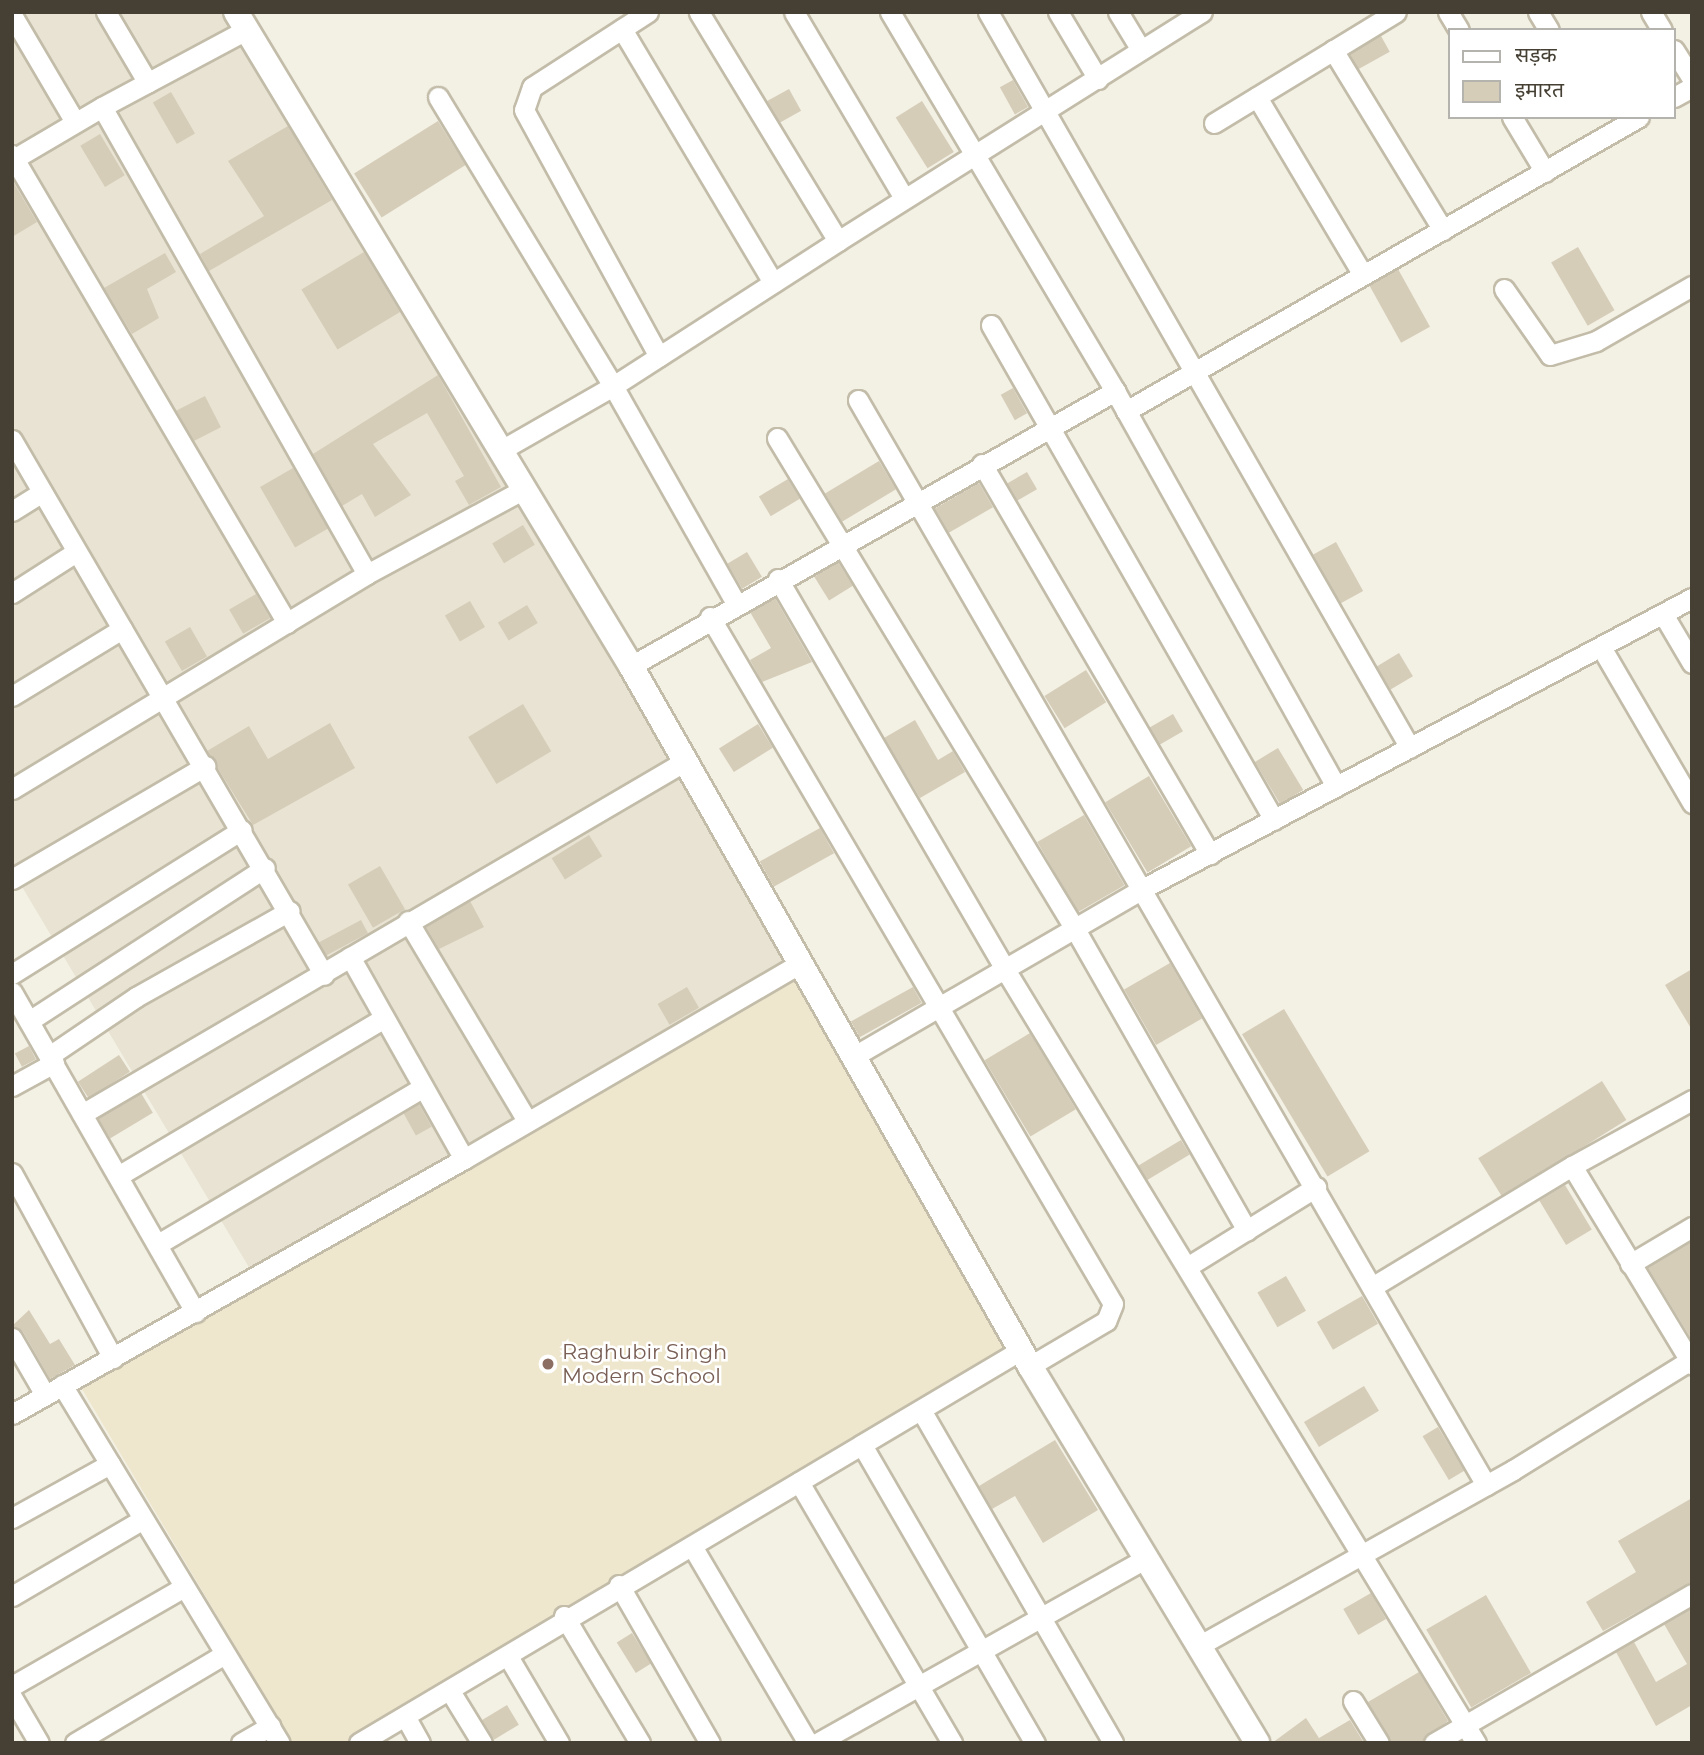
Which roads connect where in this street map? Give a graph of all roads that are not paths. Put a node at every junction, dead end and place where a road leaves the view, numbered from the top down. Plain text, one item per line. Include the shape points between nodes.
1 (106, 12) edge
2 (648, 12) edge
3 (699, 12) edge
4 (794, 12) edge
5 (890, 12) edge
6 (988, 12) edge
7 (1058, 12) edge
8 (1118, 12) edge
9 (1202, 12) edge
10 (1396, 12) edge
11 (1448, 12) edge
12 (1538, 12) edge
13 (1651, 12) edge
14 (12, 15) edge
15 (241, 21) edge
16 (1458, 28) edge
17 (1548, 28) edge
18 (1661, 28) edge
19 (622, 29) junction
20 (1141, 50) junction
21 (1333, 50) junction
22 (1676, 53) edge
23 (1098, 79) junction
24 (1692, 79) edge
25 (148, 83) junction
26 (1692, 86) edge
27 (1676, 96) edge
28 (438, 97) dead end
29 (1256, 97) junction
30 (102, 107) junction
31 (1044, 111) junction
32 (1513, 119) edge
33 (1631, 119) edge
34 (75, 122) junction
35 (1214, 123) dead end
36 (1608, 125) edge
37 (973, 157) junction
38 (13, 158) edge
39 (1545, 172) junction
40 (904, 198) junction
41 (1443, 230) junction
42 (838, 241) junction
43 (1363, 275) junction
44 (773, 282) junction
45 (1692, 286) edge
46 (1504, 289) dead end
47 (991, 325) dead end
48 (659, 357) junction
49 (1194, 372) junction
50 (613, 386) junction
51 (1115, 391) junction
52 (858, 400) dead end
53 (1126, 411) junction
54 (1049, 427) junction
55 (777, 438) dead end
56 (12, 440) edge
57 (503, 449) junction
58 (982, 464) junction
59 (524, 489) junction
60 (41, 493) junction
61 (916, 501) junction
62 (12, 511) edge
63 (839, 545) junction
64 (76, 552) junction
65 (368, 574) junction
66 (778, 579) junction
67 (12, 593) edge
68 (1692, 598) edge
69 (735, 603) junction
70 (1663, 614) junction
71 (710, 617) junction
72 (287, 623) junction
73 (122, 629) junction
74 (1601, 648) junction
75 (1692, 663) edge
76 (631, 666) junction
77 (12, 696) edge
78 (167, 697) junction
79 (1409, 748) junction
80 (682, 763) junction
81 (205, 766) junction
82 (1336, 787) junction
83 (12, 789) edge
84 (1692, 803) edge
85 (1274, 820) junction
86 (242, 830) junction
87 (1210, 854) junction
88 (265, 868) junction
89 (12, 879) edge
90 (1144, 888) junction
91 (289, 911) junction
92 (408, 921) junction
93 (1075, 929) junction
94 (349, 957) junction
95 (802, 962) junction
96 (1006, 971) junction
97 (12, 974) edge
98 (324, 975) junction
99 (12, 992) edge
100 (942, 1010) junction
101 (384, 1018) junction
102 (29, 1021) junction
103 (856, 1055) junction
104 (51, 1060) junction
105 (12, 1086) edge
106 (423, 1087) junction
107 (1692, 1100) edge
108 (82, 1114) junction
109 (527, 1121) junction
110 (464, 1159) junction
111 (1572, 1166) junction
112 (12, 1173) edge
113 (118, 1176) junction
114 (1315, 1188) junction
115 (1692, 1227) edge
116 (1247, 1230) junction
117 (158, 1244) junction
118 (1630, 1264) junction
119 (1187, 1267) junction
120 (1372, 1287) junction
121 (195, 1312) junction
122 (12, 1338) edge
123 (113, 1358) junction
124 (1026, 1358) junction
125 (1691, 1361) edge
126 (62, 1385) junction
127 (45, 1395) junction
128 (921, 1410) junction
129 (12, 1414) edge
130 (862, 1445) junction
131 (110, 1464) junction
132 (799, 1482) junction
133 (1486, 1485) junction
134 (12, 1518) edge
135 (142, 1519) junction
136 (692, 1546) junction
137 (1362, 1554) junction
138 (1147, 1558) junction
139 (619, 1585) junction
140 (184, 1587) junction
141 (1692, 1594) edge
142 (12, 1596) edge
143 (1040, 1615) junction
144 (564, 1616) junction
145 (1200, 1646) junction
146 (980, 1647) junction
147 (225, 1654) junction
148 (509, 1658) junction
149 (918, 1684) junction
150 (12, 1686) edge
151 (450, 1691) junction
152 (12, 1697) edge
153 (1353, 1701) dead end
154 (405, 1716) junction
155 (1466, 1724) junction
156 (275, 1734) edge
157 (39, 1743) edge
158 (75, 1743) edge
159 (241, 1743) edge
160 (359, 1743) edge
161 (420, 1743) edge
162 (482, 1743) edge
163 (559, 1743) edge
164 (640, 1743) edge
165 (710, 1743) edge
166 (808, 1743) edge
167 (817, 1743) edge
168 (952, 1743) edge
169 (1035, 1743) edge
170 (1113, 1743) edge
171 (1257, 1743) edge
172 (1379, 1743) edge
173 (1434, 1743) edge
174 (1476, 1743) edge

1 - 25 street
2 - 19 street
3 - 42 street
4 - 40 street
5 - 37 street
6 - 31 street
7 - 23 street
8 - 20 street
9 - 20 street
10 - 21 street
11 - 16 street
12 - 17 street
13 - 18 street
14 - 34 street
15 - 25 street
15 - 57 street
19 - 44 street
19 - 48 street via 532,87 524,110
20 - 23 street
21 - 29 street
21 - 41 street
22 - 24 street
23 - 31 street
25 - 30 street
26 - 27 street
28 - 50 street
29 - 35 street
29 - 43 street
30 - 34 street
30 - 65 street
31 - 37 street
31 - 49 street
32 - 39 street
33 - 36 street
34 - 38 street
36 - 39 street
37 - 40 street
37 - 51 street
38 - 72 street
39 - 41 street
40 - 42 street
41 - 43 street
42 - 44 street
43 - 49 street
44 - 48 street
45 - 46 street via 1596,341 1550,355
47 - 54 street
48 - 50 street
49 - 53 street
49 - 79 street
50 - 57 street
50 - 69 street
51 - 53 street
51 - 54 street
52 - 61 street
53 - 82 street
54 - 58 street
54 - 85 street
55 - 63 street
56 - 60 street
57 - 59 street
58 - 61 street
58 - 87 street
59 - 65 street
59 - 76 street
60 - 62 street
60 - 64 street
61 - 63 street
61 - 90 street
63 - 66 street
63 - 93 street
64 - 67 street
64 - 73 street
65 - 72 street
66 - 69 street
66 - 96 street
68 - 70 street
69 - 71 street
70 - 74 street
70 - 75 street
71 - 76 street
71 - 100 street
72 - 78 street
73 - 77 street
73 - 78 street
74 - 79 street
74 - 84 street
76 - 80 street
78 - 81 street
78 - 83 street
79 - 82 street
80 - 92 street
80 - 95 street
81 - 86 street
81 - 89 street
82 - 85 street
85 - 87 street
86 - 88 street
86 - 97 street
87 - 90 street
88 - 91 street
88 - 102 street
90 - 93 street
90 - 114 street
91 - 98 street
91 - 104 street via 136,997
92 - 94 street
92 - 109 street
93 - 96 street
93 - 116 street
94 - 98 street
94 - 101 street
95 - 103 street
95 - 109 street
96 - 100 street
96 - 119 street
98 - 108 street
99 - 102 street
100 - 103 street
100 - 124 street via 1112,1304 1106,1321
101 - 106 street
101 - 113 street
102 - 104 street
103 - 124 street
104 - 105 street
104 - 108 street
106 - 110 street
106 - 117 street
107 - 111 street
108 - 113 street
109 - 110 street
110 - 121 street
111 - 118 street
111 - 120 street
112 - 123 street
113 - 117 street
114 - 116 street
114 - 120 street
115 - 118 street
116 - 119 street
117 - 121 street
118 - 125 street
119 - 137 street
120 - 133 street
121 - 123 street
122 - 127 street
123 - 126 street
124 - 128 street
124 - 138 street
125 - 133 street
126 - 127 street
126 - 131 street
127 - 129 street
128 - 130 street
128 - 143 street
130 - 132 street
130 - 146 street
131 - 134 street
131 - 135 street
132 - 136 street
132 - 149 street
133 - 137 street
135 - 140 street
135 - 142 street
136 - 139 street
136 - 166 street
137 - 145 street
137 - 155 street
138 - 143 street
138 - 145 street
139 - 144 street
139 - 165 street
140 - 147 street
140 - 150 street
141 - 155 street
143 - 146 street
143 - 170 street
144 - 148 street
144 - 164 street
145 - 171 street
146 - 149 street
146 - 169 street
147 - 156 street
147 - 158 street
148 - 151 street
148 - 163 street
149 - 167 street
149 - 168 street
151 - 154 street
151 - 162 street
152 - 157 street
153 - 172 street
154 - 160 street
154 - 161 street
155 - 173 street
155 - 174 street
156 - 159 street

